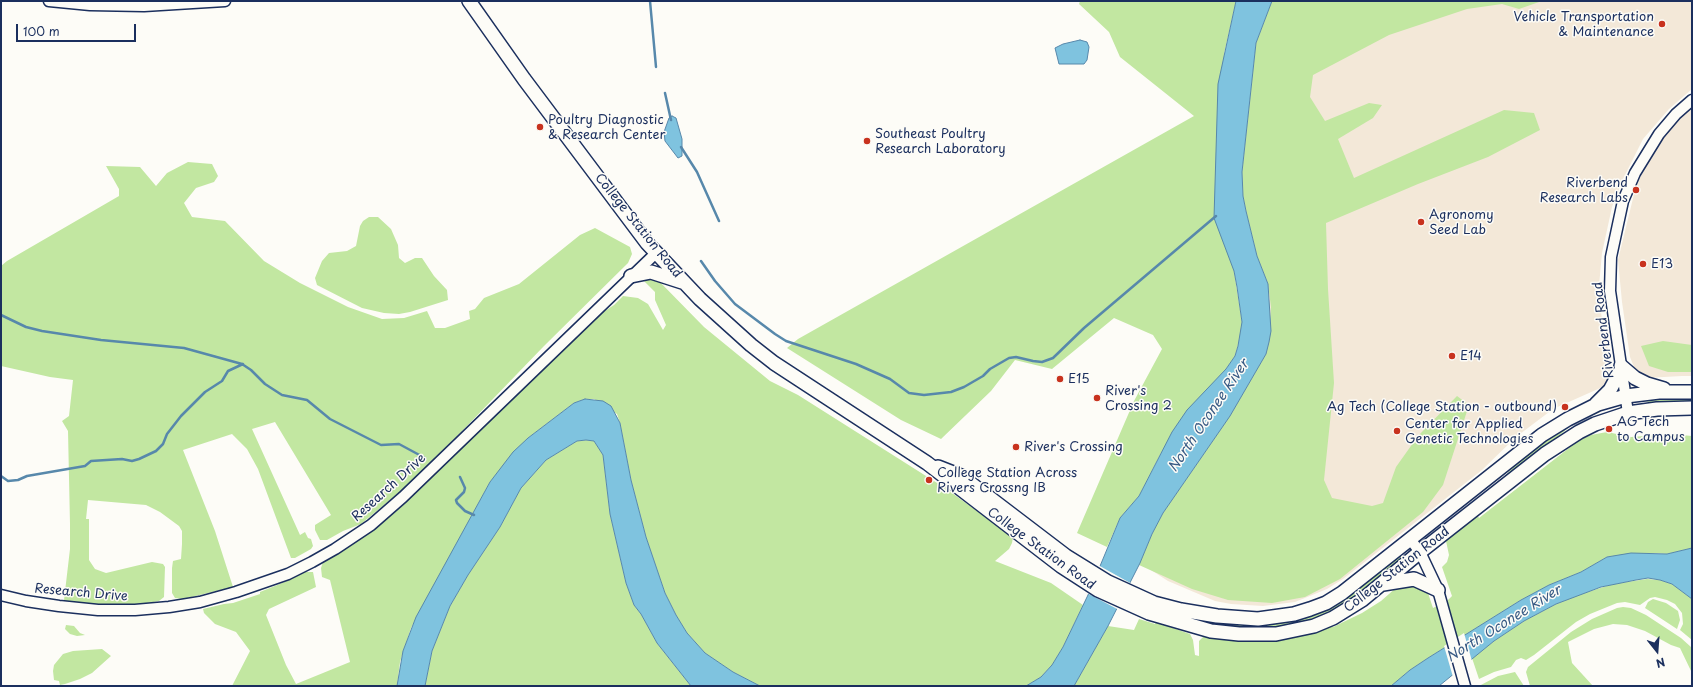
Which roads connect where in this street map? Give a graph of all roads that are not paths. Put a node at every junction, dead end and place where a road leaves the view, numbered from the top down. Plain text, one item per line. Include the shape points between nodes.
1 (49, 1) edge
2 (225, 1) edge
3 (469, 1) edge
4 (142, 4) edge
5 (1692, 100) edge
6 (656, 253) junction
7 (631, 276) junction
8 (683, 283) junction
9 (1622, 367) junction
10 (1671, 392) junction
11 (1692, 392) edge
12 (1626, 396) junction
13 (1593, 406) junction
14 (1692, 408) edge
15 (1628, 413) junction
16 (1410, 539) junction
17 (1420, 552) junction
18 (1381, 584) junction
19 (1438, 590) junction
20 (1, 595) edge
21 (1151, 608) junction
22 (1465, 686) edge

1 - 4 street via 90,5
2 - 4 street
3 - 6 main road, College Station Road via 524,79
5 - 9 street, Riverbend Road via 1659,134 1634,173 1623,201 1610,275 1610,291
6 - 7 street, Research Drive
6 - 8 main road, College Station Road
7 - 8 main road via 651,272
7 - 20 street, Research Drive via 403,497 371,525 312,562 288,574 200,602 135,610 98,610 33,602
8 - 21 main road, College Station Road via 774,363 927,463 961,476 1064,561 1108,582
9 - 10 main road via 1635,378
9 - 12 street, Riverbend Road
9 - 13 main road via 1610,390
10 - 11 main road, College Station Road
10 - 12 main road, College Station Road
12 - 13 main road, College Station Road
12 - 15 street, Riverbend Road
13 - 16 main road, College Station Road via 1542,435
14 - 15 main road, College Station Road
15 - 17 main road, College Station Road via 1595,424 1562,442
16 - 17 street
16 - 21 main road, College Station Road via 1342,593 1326,603 1294,614 1258,619
17 - 18 main road, College Station Road
17 - 19 street
18 - 19 main road via 1414,579
18 - 21 main road, College Station Road via 1362,600 1333,618 1314,626 1276,634 1211,631
19 - 22 street

